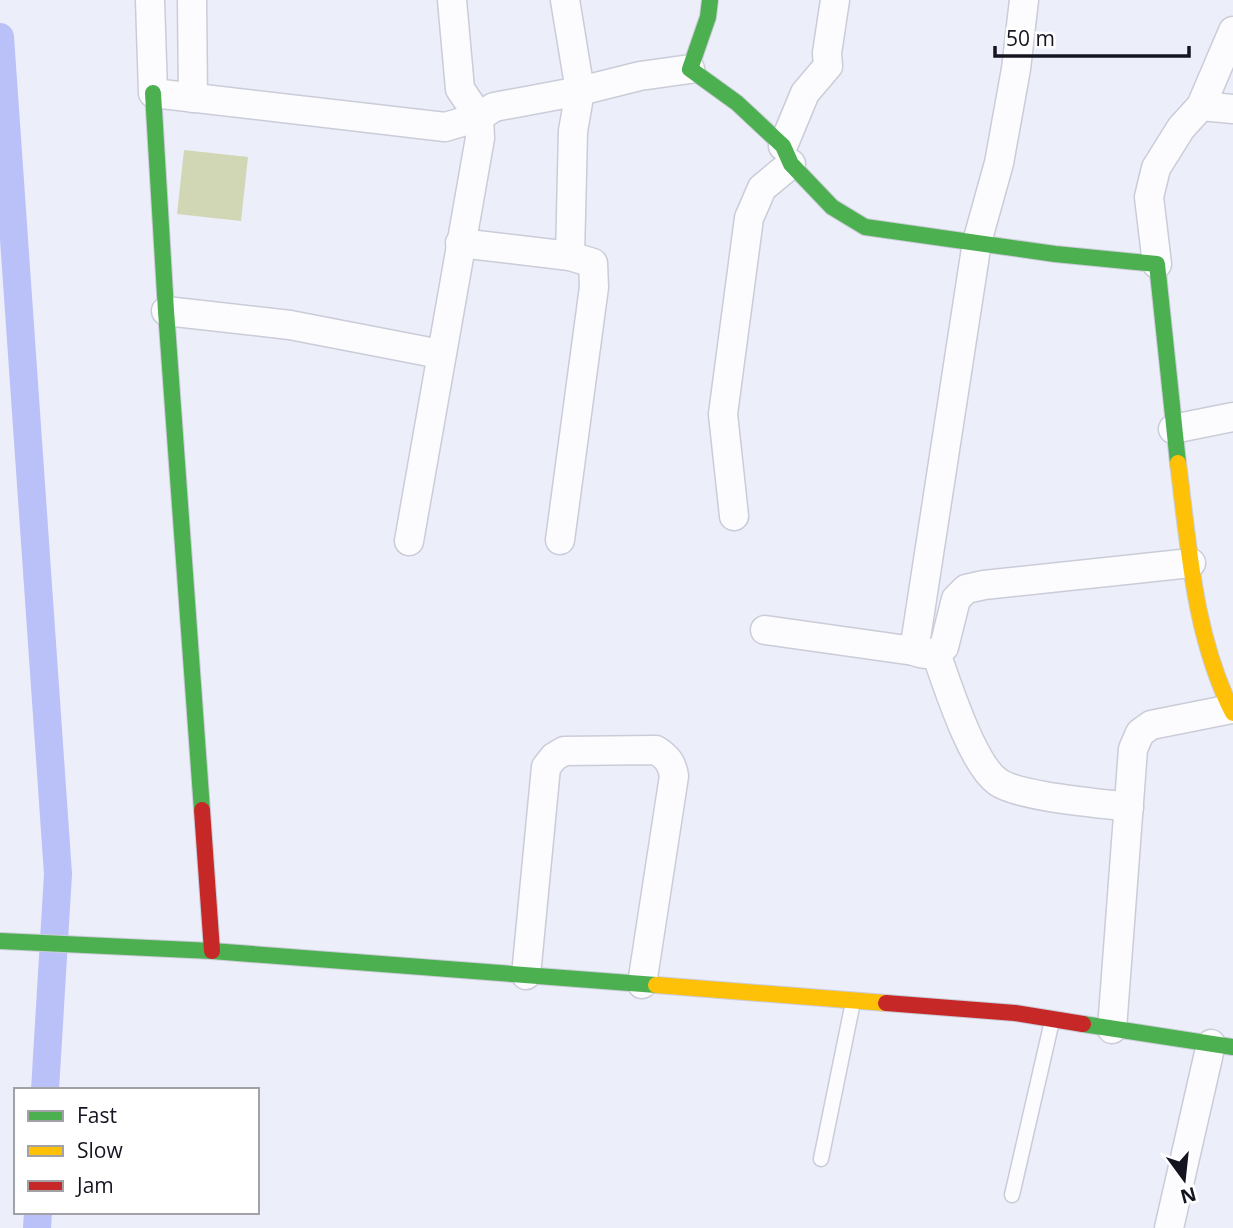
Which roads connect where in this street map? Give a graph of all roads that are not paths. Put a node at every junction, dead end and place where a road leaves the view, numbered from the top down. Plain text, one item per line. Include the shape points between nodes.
1 (150, 0) edge
2 (192, 0) edge
3 (452, 0) edge
4 (565, 0) edge
5 (710, 0) edge
6 (835, 0) edge
7 (1024, 0) edge
8 (1233, 31) edge
9 (690, 69) junction
10 (1224, 73) edge
11 (580, 91) junction
12 (153, 93) junction
13 (193, 97) junction
14 (1201, 106) junction
15 (1233, 109) edge
16 (479, 117) junction
17 (787, 155) junction
18 (977, 242) junction
19 (460, 243) junction
20 (570, 256) junction
21 (1157, 264) junction
22 (166, 311) junction
23 (440, 354) junction
24 (1233, 418) edge
25 (1173, 429) junction
26 (734, 516) dead end
27 (560, 540) dead end
28 (409, 541) dead end
29 (1191, 563) junction
30 (765, 630) dead end
31 (925, 652) junction
32 (1232, 711) edge
33 (1129, 807) junction
34 (0, 941) edge
35 (212, 951) junction
36 (526, 975) junction
37 (642, 984) junction
38 (853, 1001) junction
39 (1053, 1019) junction
40 (1112, 1029) junction
41 (1222, 1046) edge
42 (821, 1159) dead end
43 (1012, 1195) dead end
44 (1169, 1228) edge

1 - 12 street
2 - 13 street
3 - 16 street via 460,89
4 - 11 street
5 - 9 street
6 - 17 street via 828,66 805,93
7 - 18 street via 999,163
8 - 10 street
9 - 11 street
9 - 17 street via 737,103
10 - 14 street
11 - 16 street via 494,107
11 - 20 street via 573,131
12 - 13 street
12 - 22 street
13 - 16 street via 445,127
14 - 15 street
14 - 21 street via 1156,168 1149,197
16 - 19 street via 480,138
17 - 18 street via 832,207 865,227
17 - 26 street via 762,188 749,218 723,414
18 - 21 street
18 - 31 street
19 - 20 street
19 - 23 street
20 - 27 street via 593,263 594,287
21 - 25 street
22 - 23 street via 290,325
22 - 35 street
23 - 28 street
24 - 25 street
25 - 29 street
29 - 31 street via 966,589 956,599 944,647
29 - 32 street via 1208,652
30 - 31 street
31 - 33 street via 972,747 997,782 1022,792
32 - 33 street via 1151,725 1140,733 1133,748
33 - 40 street
34 - 35 street
35 - 36 street
36 - 37 street
36 - 37 street via 546,767 564,751 656,750 666,756 674,776
37 - 38 street
38 - 39 street
38 - 42 lane
39 - 40 street
39 - 43 lane
40 - 41 street
41 - 44 street

